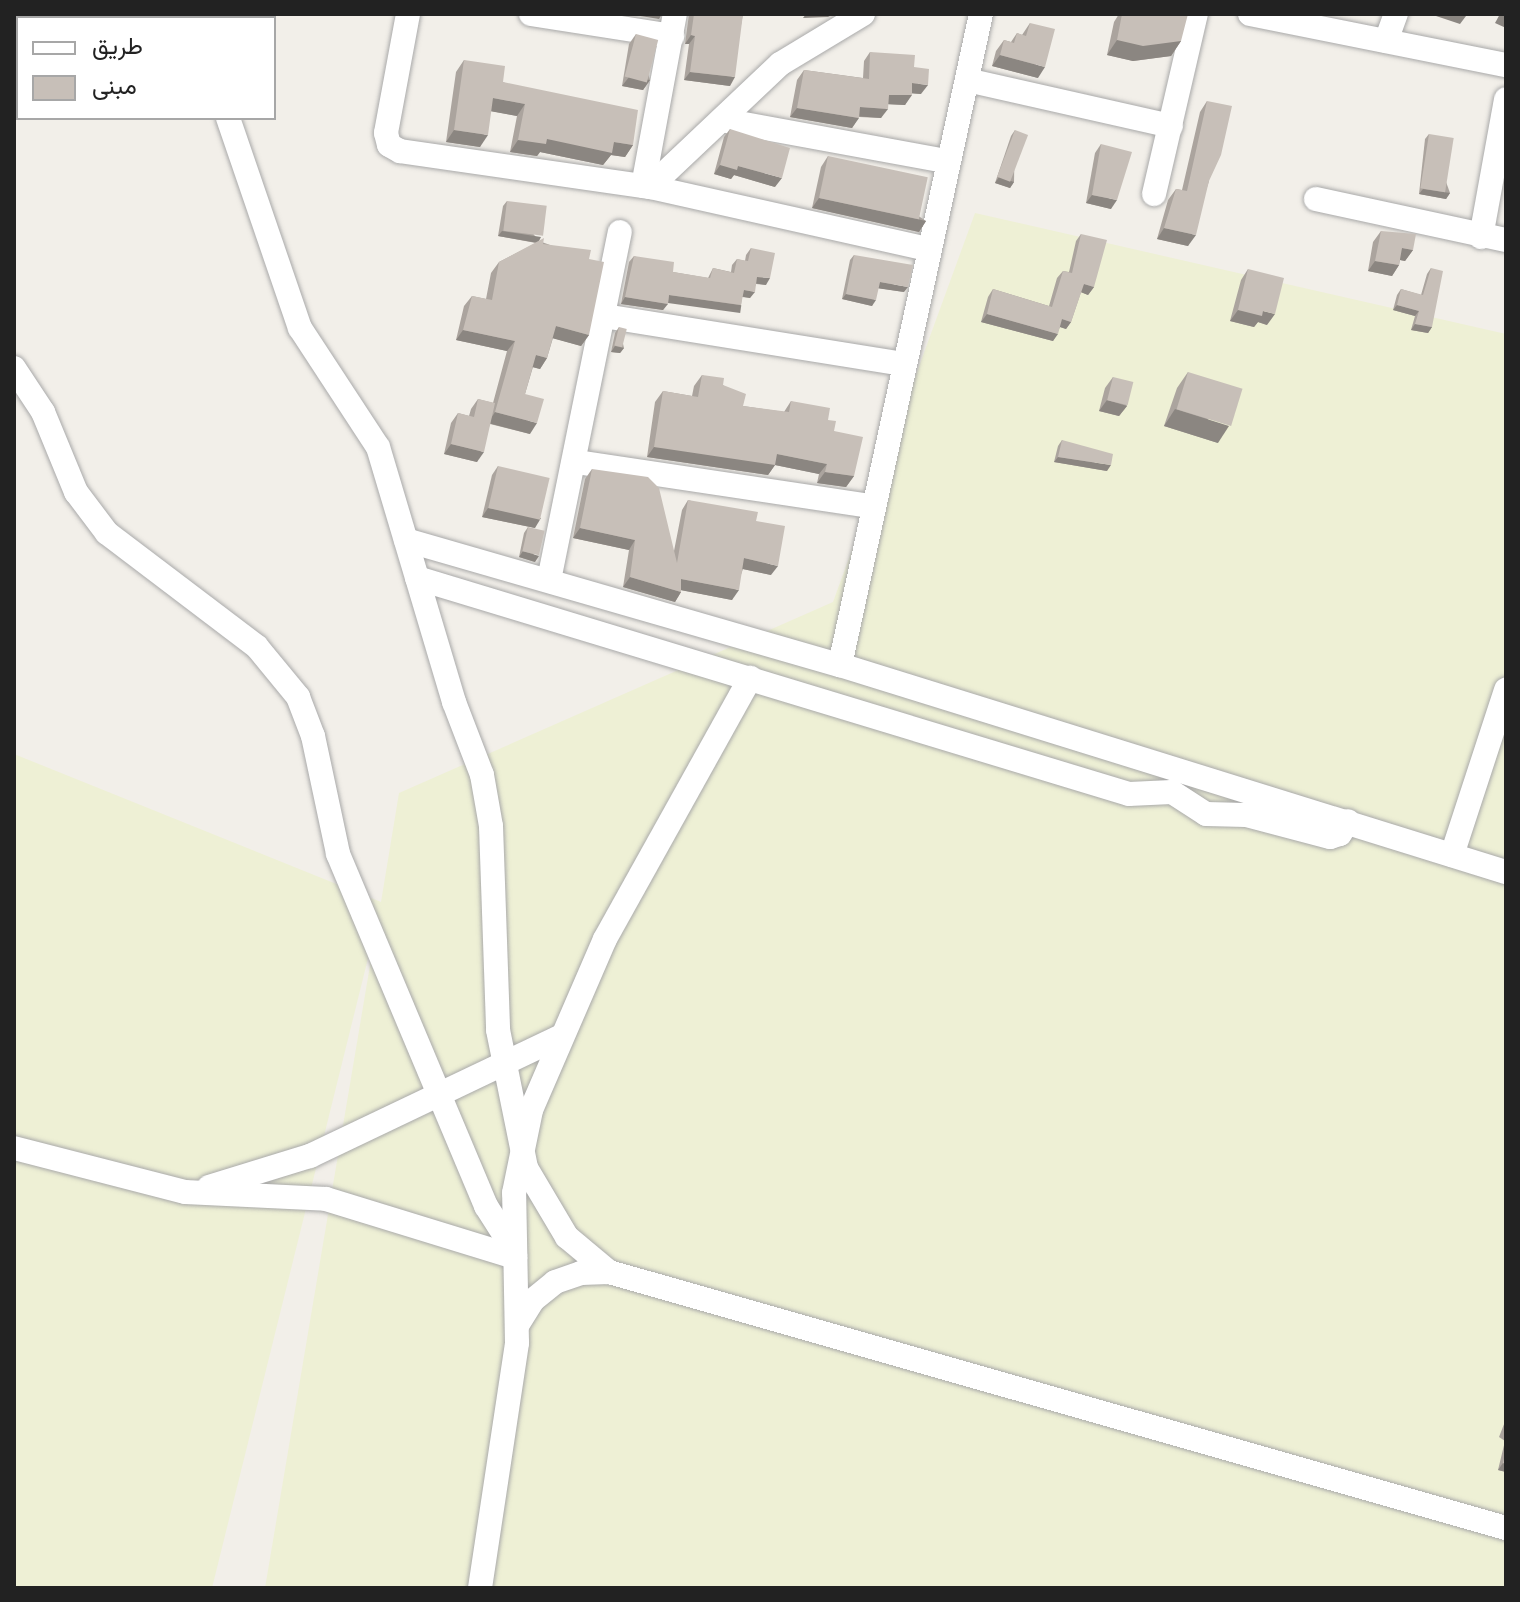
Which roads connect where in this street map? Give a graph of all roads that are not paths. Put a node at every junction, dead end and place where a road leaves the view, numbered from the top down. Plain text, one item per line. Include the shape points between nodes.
1 (408, 14) edge
2 (531, 14) edge
3 (863, 14) edge
4 (981, 14) edge
5 (1196, 14) edge
6 (1250, 14) edge
7 (1396, 14) edge
8 (673, 25) edge
9 (1386, 41) junction
10 (1506, 65) edge
11 (967, 80) junction
12 (1506, 99) edge
13 (229, 120) edge
14 (722, 120) junction
15 (1171, 126) junction
16 (945, 161) junction
17 (646, 187) junction
18 (1154, 194) dead end
19 (1316, 199) dead end
20 (620, 232) dead end
21 (1481, 237) junction
22 (1506, 240) edge
23 (928, 249) junction
24 (604, 316) junction
25 (903, 364) junction
26 (14, 368) edge
27 (576, 462) junction
28 (871, 506) junction
29 (406, 540) junction
30 (417, 578) junction
31 (549, 580) junction
32 (840, 665) junction
33 (750, 678) junction
34 (1506, 690) edge
35 (1348, 821) junction
36 (1452, 855) junction
37 (1506, 872) edge
38 (559, 1037) junction
39 (503, 1066) junction
40 (441, 1094) junction
41 (521, 1146) junction
42 (14, 1148) edge
43 (185, 1192) junction
44 (514, 1254) junction
45 (609, 1272) junction
46 (518, 1324) junction
47 (1506, 1528) edge
48 (480, 1588) edge

1 - 17 street via 386,133 389,145 400,151
2 - 8 street
3 - 14 street via 780,64
4 - 11 street
5 - 15 street
6 - 9 street
7 - 9 street
8 - 17 street
9 - 10 street
11 - 15 street
11 - 16 street
12 - 21 street
13 - 29 street via 300,328 373,437
14 - 16 street
14 - 17 street
15 - 18 street
16 - 23 street
17 - 23 street
19 - 21 street
20 - 24 street
21 - 22 street
23 - 25 street
24 - 25 street
24 - 27 street
25 - 28 street
26 - 40 street via 43,412 76,492 107,533 257,647 298,697 313,736 338,854
27 - 28 street
27 - 31 street
28 - 32 street
29 - 30 street
29 - 31 street
30 - 33 street
30 - 39 street via 488,801
31 - 32 street
32 - 35 street
33 - 35 street via 1129,794 1172,792 1206,814 1246,815 1330,837 1340,834
33 - 38 street via 613,926
34 - 36 street
35 - 36 street
36 - 37 street
38 - 39 street
38 - 41 street
39 - 40 street
39 - 41 street
40 - 43 street via 285,1166
40 - 44 street via 489,1214
41 - 44 street
41 - 45 street via 550,1216
42 - 43 street
43 - 44 street via 326,1199
44 - 46 street
45 - 46 street via 581,1273 555,1282 533,1300
45 - 47 street
46 - 48 street

